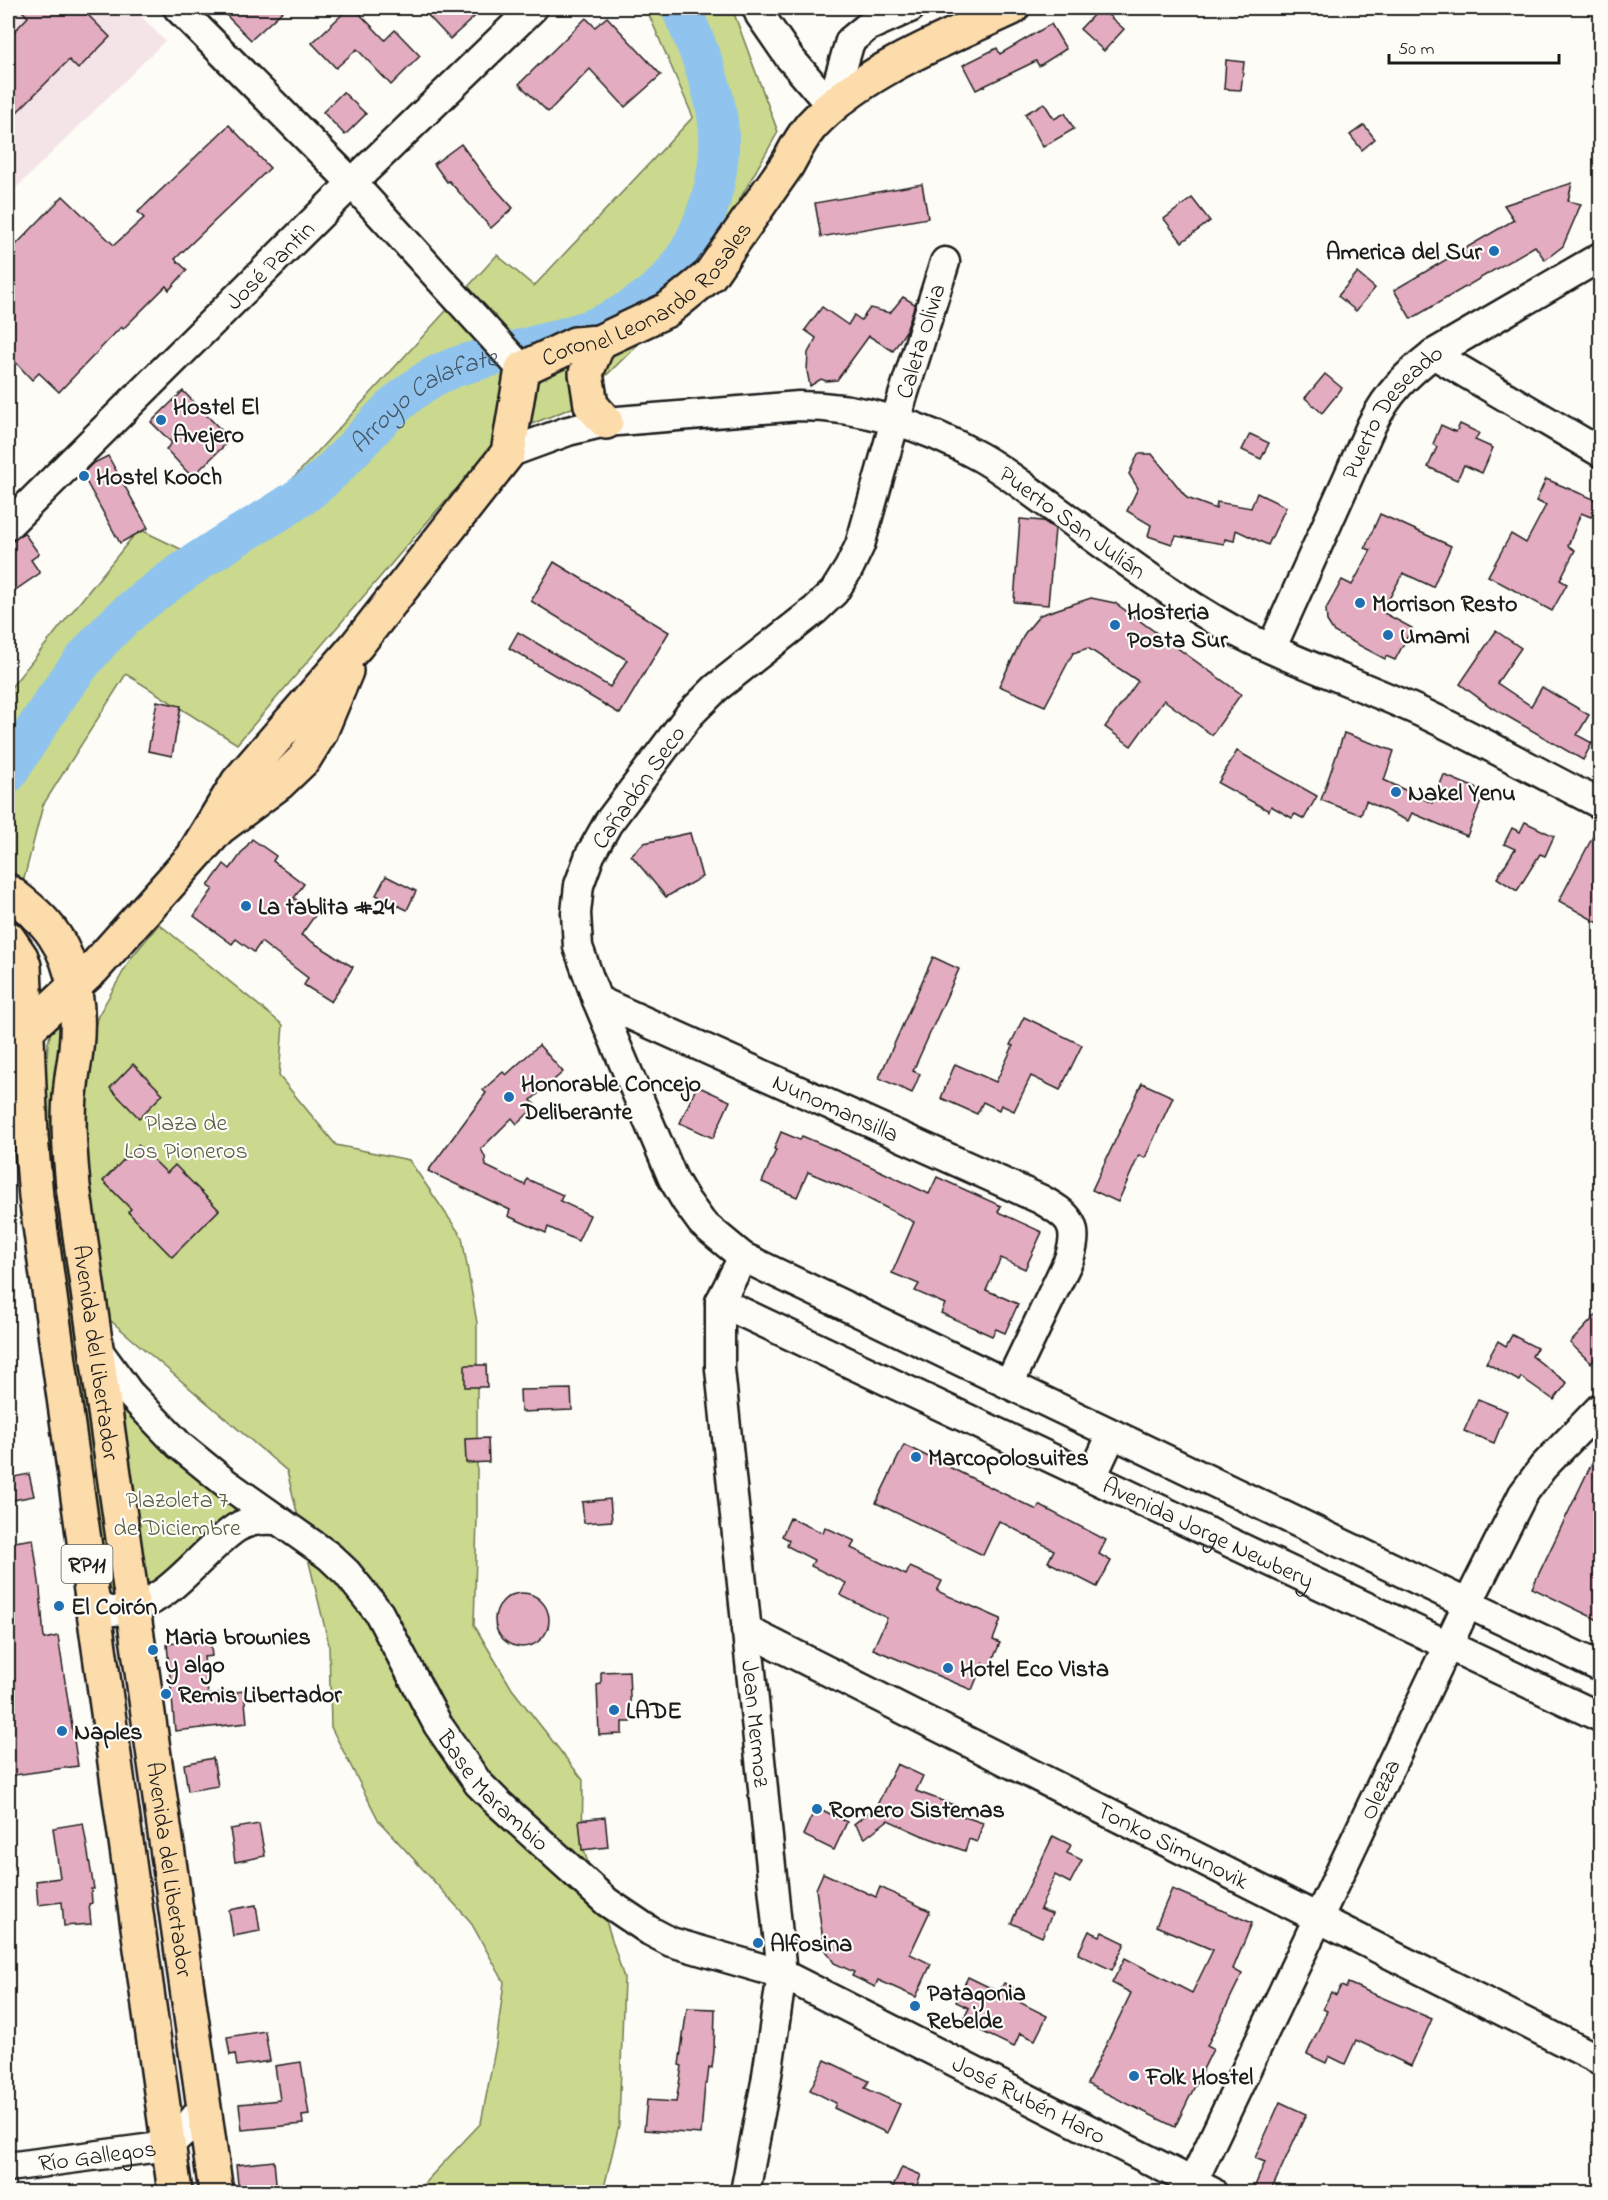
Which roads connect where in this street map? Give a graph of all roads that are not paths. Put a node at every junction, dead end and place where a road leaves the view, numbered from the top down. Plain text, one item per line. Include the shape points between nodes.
1 (178, 8) edge
2 (533, 8) edge
3 (757, 8) edge
4 (910, 8) edge
5 (1012, 8) edge
6 (831, 106) junction
7 (352, 183) junction
8 (1600, 257) edge
9 (945, 262) dead end
10 (599, 342) junction
11 (1433, 354) junction
12 (517, 363) junction
13 (895, 421) junction
14 (606, 422) junction
15 (1600, 452) edge
16 (508, 453) junction
17 (8, 525) edge
18 (1272, 647) junction
19 (1600, 804) edge
20 (20, 901) edge
21 (55, 936) junction
22 (8, 938) edge
23 (119, 940) junction
24 (74, 987) junction
25 (597, 1000) junction
26 (28, 1029) junction
27 (76, 1050) junction
28 (743, 1257) junction
29 (720, 1302) junction
30 (97, 1349) junction
31 (1009, 1384) junction
32 (1600, 1408) edge
33 (1112, 1434) junction
34 (1092, 1477) junction
35 (276, 1520) junction
36 (91, 1591) junction
37 (1468, 1603) junction
38 (133, 1609) junction
39 (746, 1630) junction
40 (1448, 1645) junction
41 (1600, 1666) edge
42 (1600, 1717) edge
43 (1319, 1918) junction
44 (782, 1974) junction
45 (1600, 2060) edge
46 (204, 2106) junction
47 (168, 2146) junction
48 (8, 2167) edge
49 (1198, 2189) edge
50 (175, 2193) edge
51 (216, 2193) edge
52 (745, 2193) edge

1 - 7 street
2 - 7 street, José Pantin
3 - 6 street via 789,57
4 - 6 street via 867,27 850,41
5 - 6 main road, Coronel Leonardo Rosales via 875,75
6 - 10 main road, Coronel Leonardo Rosales via 797,146 788,165 710,275 667,310
7 - 12 street
7 - 17 street, José Pantin
8 - 11 street, Puerto Deseado
9 - 13 street, Caleta Olivia
10 - 12 main road, Coronel Leonardo Rosales via 575,344
10 - 14 main road via 586,373 591,405
11 - 15 street
11 - 18 street, Puerto Deseado via 1403,379 1383,404
12 - 16 main road, Coronel Leonardo Rosales
13 - 14 street, Puerto San Julián via 849,409 799,406
13 - 18 street, Puerto San Julián via 939,436 983,458 1178,597
13 - 25 street, Cañadón Seco via 860,545 834,592 716,688 690,714 608,823 590,855 579,885 578,947
14 - 16 street, Puerto San Julián
16 - 23 main road, Coronel Leonardo Rosales via 357,645 238,782 196,851
18 - 19 street, Puerto San Julián via 1428,716
20 - 21 main road, Avenida del Libertador / RP11
21 - 23 main road via 97,944
21 - 24 main road, Avenida del Libertador / RP11 via 69,963
22 - 26 main road, Avenida del Libertador / RP11 via 24,966
23 - 24 main road, Coronel Leonardo Rosales
23 - 27 main road
24 - 26 main road, Coronel Leonardo Rosales
24 - 27 main road, Avenida del Libertador / RP11
25 - 28 street, Cañadón Seco via 673,1179 702,1222
25 - 31 street, Nunomansilla via 1040,1199 1065,1215 1075,1234 1070,1259
26 - 36 main road, Avenida del Libertador / RP11 via 36,1197
27 - 30 main road, Avenida del Libertador / RP11 via 70,1154
28 - 29 street, Jean Mermoz
28 - 31 street, Avenida Jorge Newbery
29 - 34 street, Avenida Jorge Newbery
29 - 39 street, Jean Mermoz via 720,1369
30 - 35 street, Base Marambio via 160,1427 202,1465
30 - 38 main road, Avenida del Libertador / RP11
31 - 33 street, Avenida Jorge Newbery
32 - 37 street, Olezza via 1543,1467 1523,1494
33 - 34 street
33 - 37 street, Avenida Jorge Newbery
34 - 40 street, Avenida Jorge Newbery
35 - 38 street via 261,1519 237,1528 174,1583
35 - 44 street, Base Marambio via 329,1556 363,1591 464,1764 496,1801 587,1885 627,1917 671,1942
36 - 38 street via 105,1610
36 - 47 main road, Avenida del Libertador / RP11
37 - 40 street, Olezza
37 - 41 street, Avenida Jorge Newbery
38 - 46 main road, Avenida del Libertador / RP11
39 - 43 street, Tonko Simunovik
39 - 44 street, Jean Mermoz
40 - 42 street, Avenida Jorge Newbery
40 - 43 street, Olezza
43 - 45 street, Tonko Simunovik
43 - 49 street, Olezza
44 - 49 street, José Rubén Haro
44 - 52 street, Jean Mermoz
46 - 47 street, Río Gallegos
46 - 51 main road, Avenida del Libertador / RP11
47 - 48 street, Río Gallegos
47 - 50 main road, Avenida del Libertador / RP11

